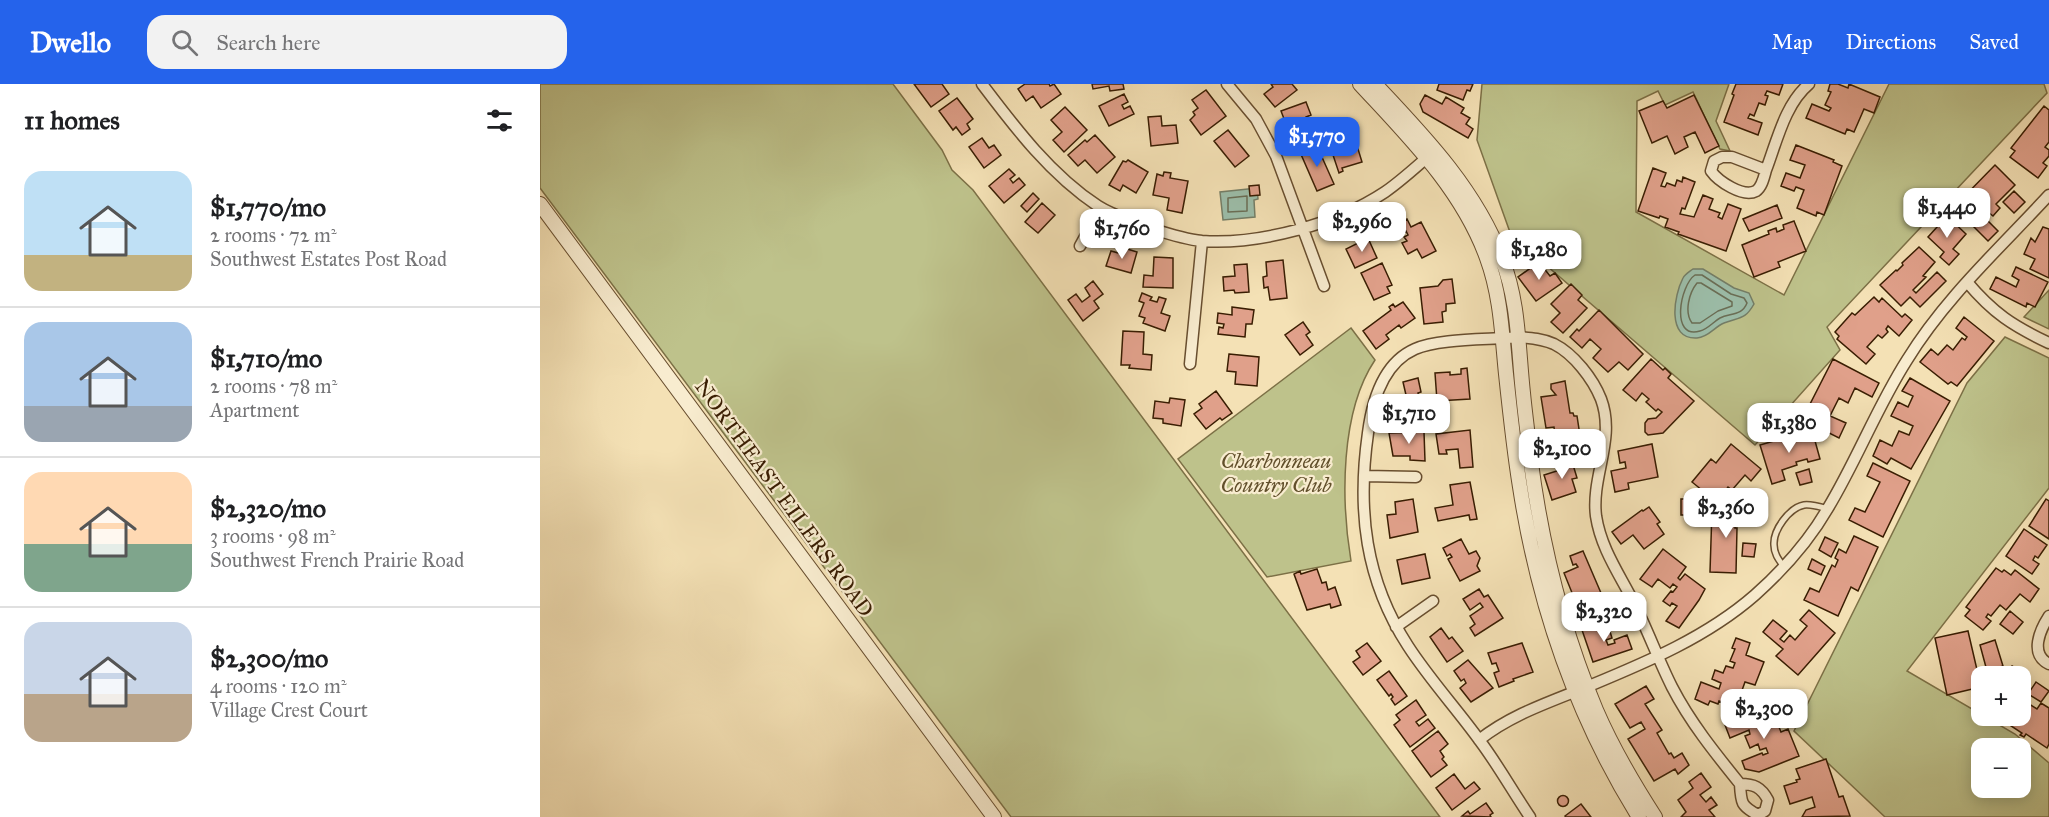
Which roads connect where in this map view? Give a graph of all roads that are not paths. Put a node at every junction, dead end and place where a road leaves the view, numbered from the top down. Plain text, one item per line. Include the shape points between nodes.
1 (982, 84) edge
2 (1227, 84) edge
3 (1360, 84) edge
4 (1375, 84) edge
5 (1809, 84) edge
6 (1431, 154) junction
7 (1766, 170) junction
8 (2049, 195) edge
9 (540, 204) edge
10 (1101, 208) junction
11 (1304, 228) junction
12 (1202, 241) junction
13 (1080, 246) dead end
14 (1967, 282) junction
15 (1324, 286) dead end
16 (1519, 337) junction
17 (1504, 338) junction
18 (2049, 343) edge
19 (1190, 364) dead end
20 (1365, 476) junction
21 (1416, 477) dead end
22 (1828, 509) junction
23 (1784, 567) junction
24 (1433, 601) dead end
25 (2049, 616) edge
26 (1396, 627) junction
27 (1657, 656) junction
28 (2049, 664) edge
29 (1581, 689) junction
30 (1479, 740) junction
31 (1740, 784) dead end
32 (994, 817) edge
33 (1530, 817) edge
34 (1639, 817) edge
35 (1655, 817) edge

1 - 10 street via 1035,151 1065,181
2 - 11 street via 1264,131
3 - 6 street
4 - 6 street
5 - 7 street via 1794,100
6 - 11 street via 1384,192
6 - 16 street via 1470,195 1490,230 1514,296
6 - 17 street via 1469,218 1486,257 1498,297
7 - 7 street via 1731,157 1714,161 1711,171 1717,180 1748,193 1761,185
8 - 14 street
9 - 32 street, NORTHEAST EILERS ROAD
10 - 12 street via 1165,233
10 - 13 street
11 - 12 street via 1263,237
11 - 15 street
12 - 19 street
14 - 18 street via 1992,310
14 - 22 street via 1941,310 1906,360
16 - 17 street
16 - 27 street via 1557,345 1587,374 1601,399 1607,436 1597,480 1599,529
16 - 29 street via 1534,486 1554,587
17 - 20 street via 1424,346 1397,361 1385,378 1370,419
17 - 29 street via 1520,487 1539,588
20 - 21 street
20 - 26 street via 1364,514 1371,564 1378,590
22 - 23 street
22 - 23 lane via 1803,505 1787,515 1773,543
23 - 27 street via 1723,620
24 - 26 street
25 - 28 street via 2038,638 2038,650
26 - 30 street
27 - 29 street
27 - 31 street via 1694,724
29 - 30 street via 1512,718
29 - 34 street via 1608,763
29 - 35 street
30 - 33 street

